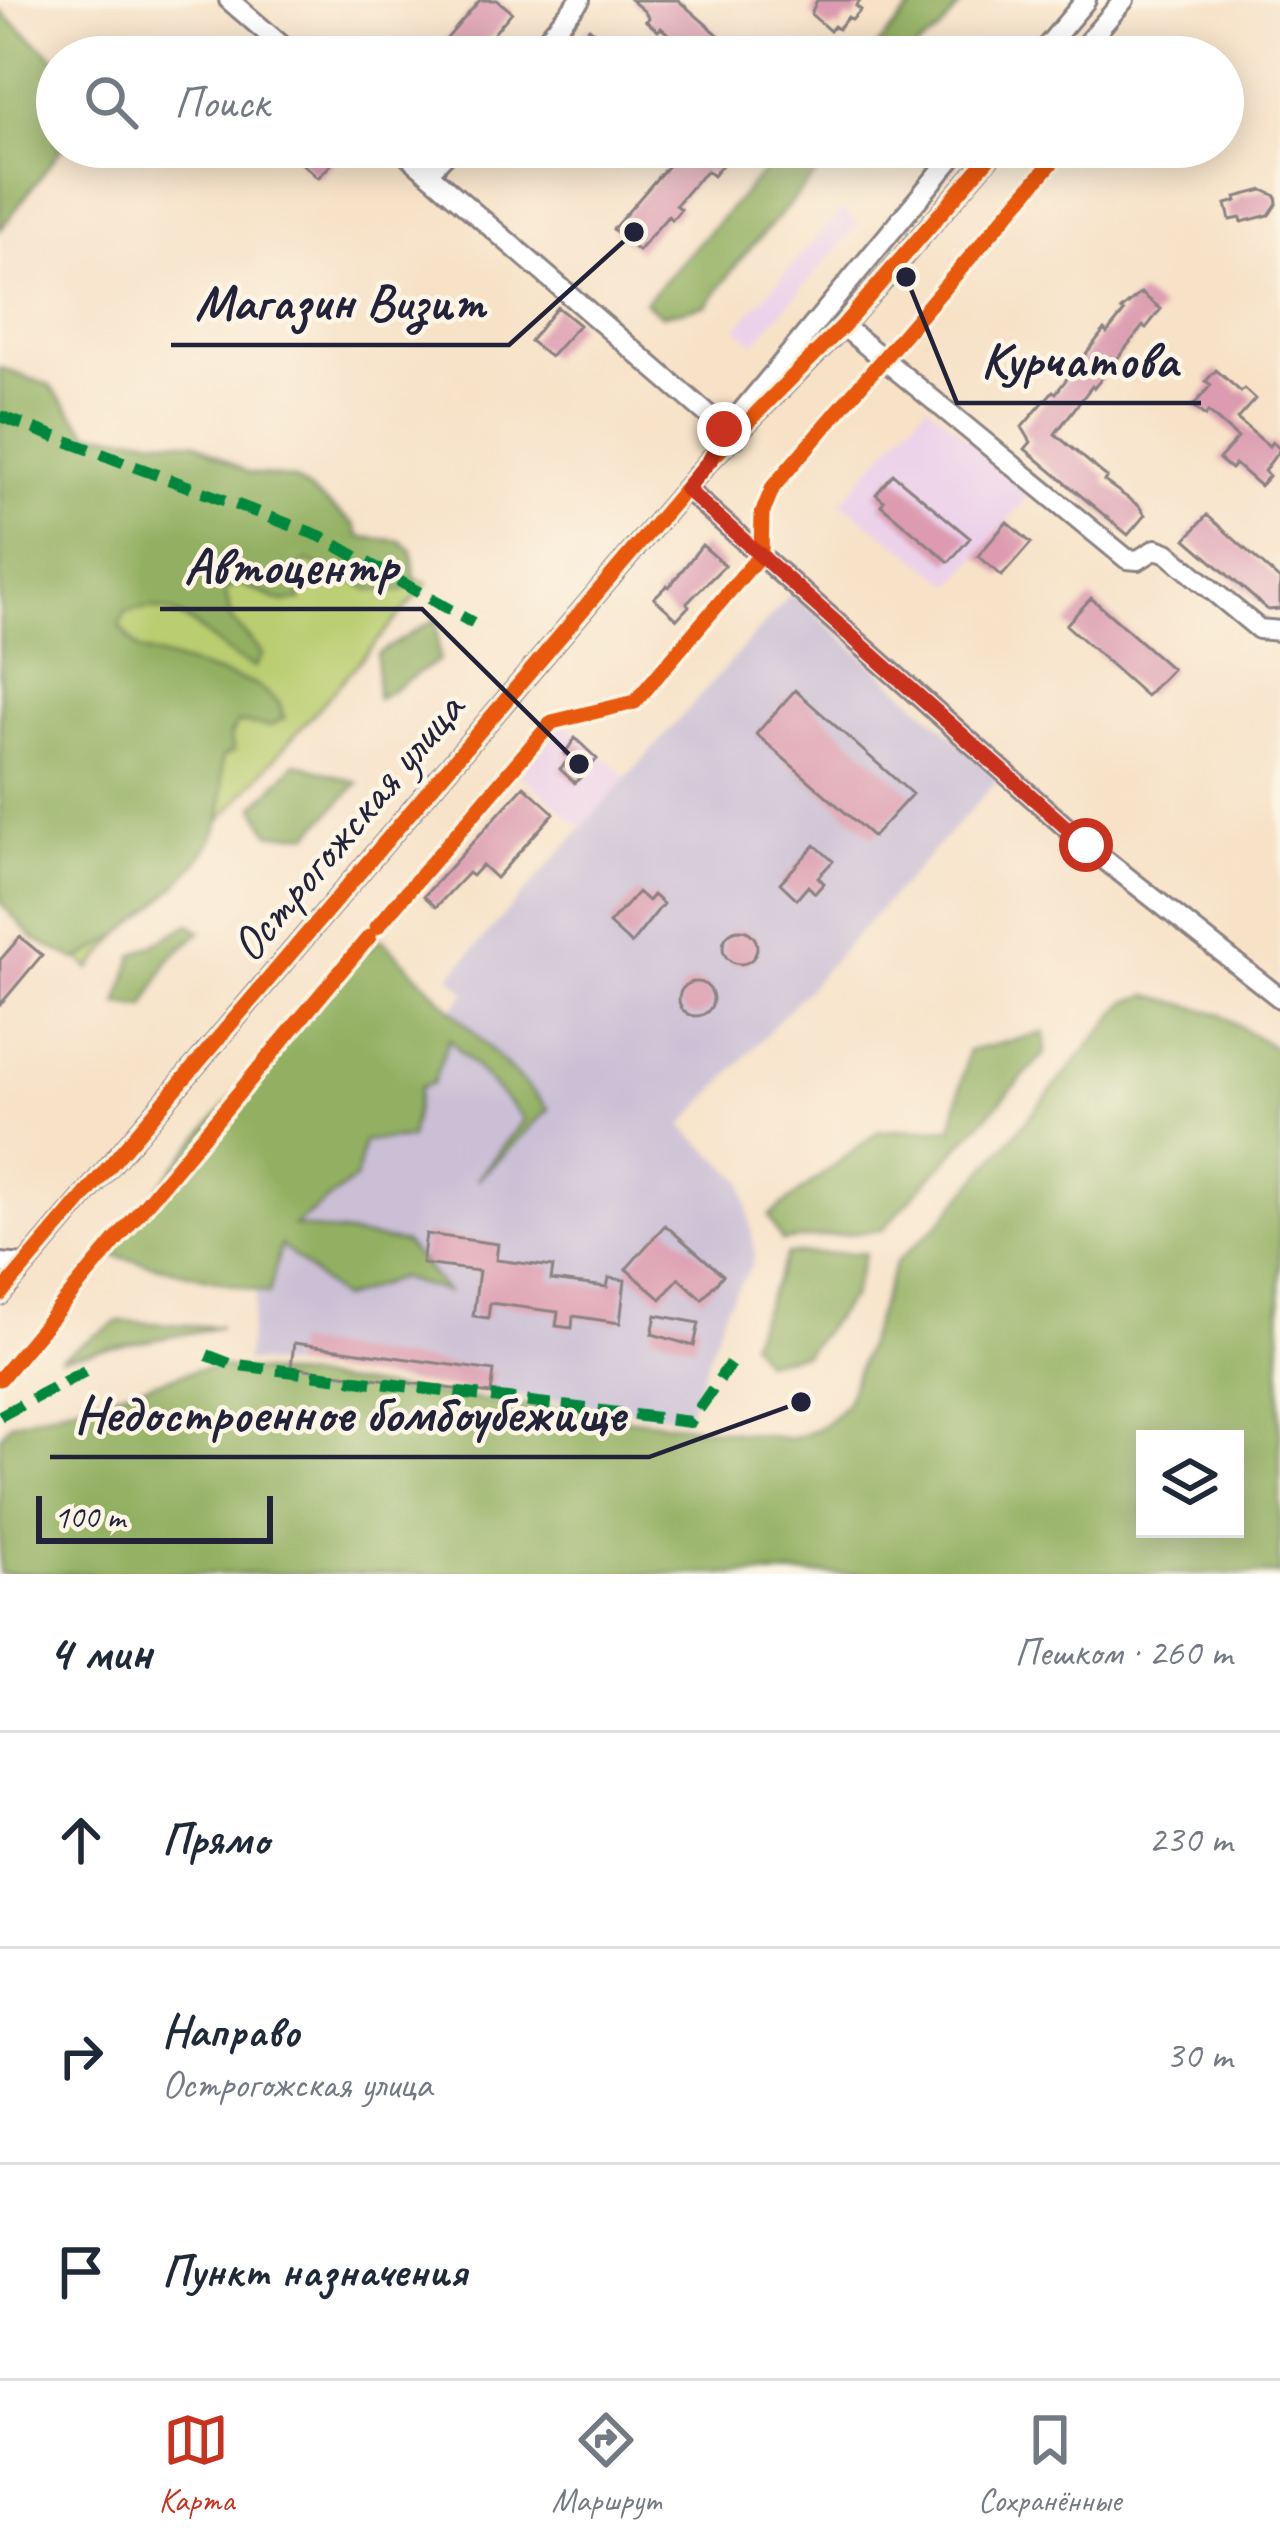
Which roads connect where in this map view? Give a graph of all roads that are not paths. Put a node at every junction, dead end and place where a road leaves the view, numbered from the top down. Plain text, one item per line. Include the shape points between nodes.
1 (229, 0) edge
2 (580, 0) edge
3 (1086, 0) edge
4 (1124, 0) edge
5 (271, 36) edge
6 (548, 36) edge
7 (1055, 36) edge
8 (1094, 36) edge
9 (422, 168) edge
10 (433, 168) edge
11 (944, 168) edge
12 (980, 168) edge
13 (428, 173) junction
14 (843, 326) junction
15 (730, 433) junction
16 (686, 489) junction
17 (1280, 631) edge
18 (1280, 998) edge
19 (0, 1263) edge
20 (25, 1265) junction
21 (0, 1295) edge

1 - 5 street
2 - 6 street
3 - 7 street
4 - 8 street
9 - 13 street
10 - 13 street
11 - 15 street
12 - 14 street
13 - 15 street
14 - 15 street
14 - 17 street via 1126,559 1156,548 1167,553 1259,629
15 - 16 street, Острогожская улица
16 - 18 street via 1086,845
16 - 20 street, Острогожская улица
19 - 20 street
20 - 21 street, Острогожская улица

